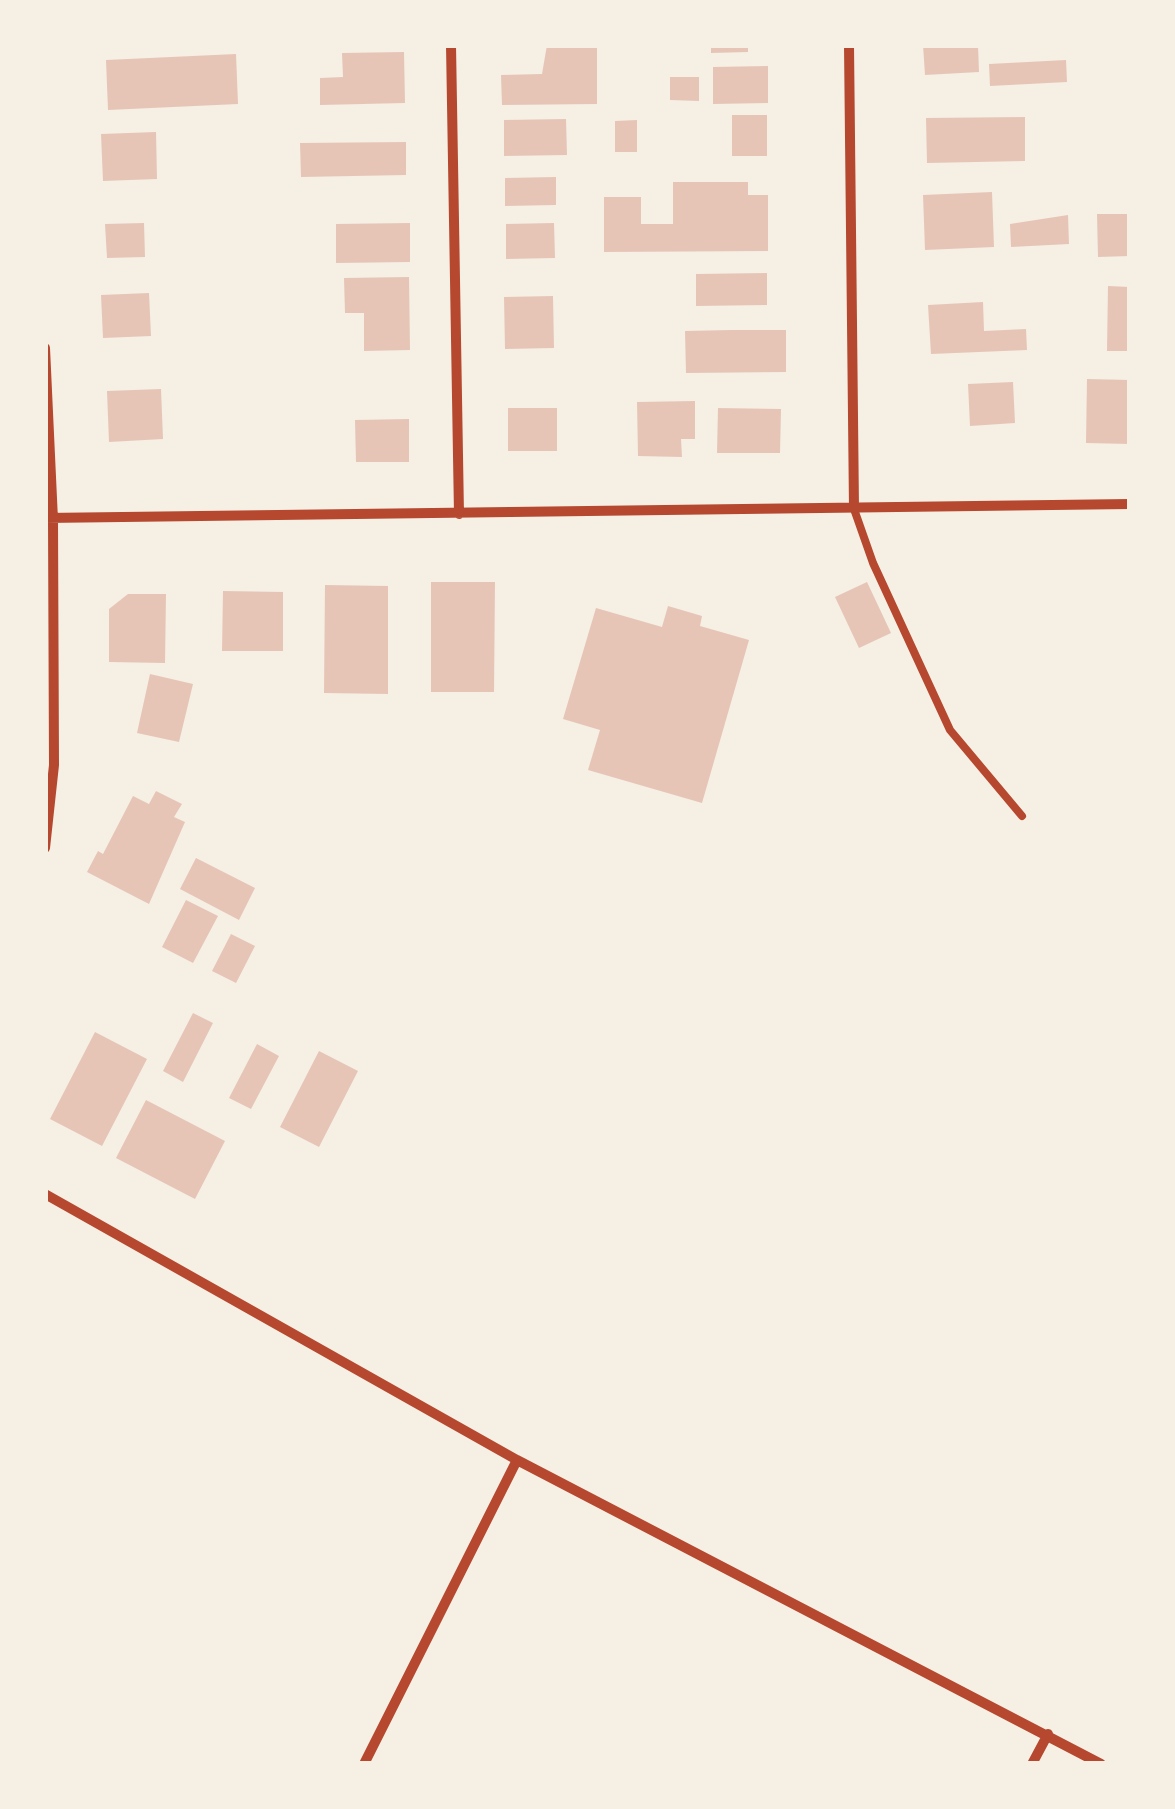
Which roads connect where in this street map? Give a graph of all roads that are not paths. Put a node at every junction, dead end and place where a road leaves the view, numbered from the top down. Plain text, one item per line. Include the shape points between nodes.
1 (450, 45) edge
2 (849, 45) edge
3 (45, 348) edge
4 (1130, 504) edge
5 (854, 509) junction
6 (458, 514) junction
7 (49, 519) edge
8 (1022, 816) dead end
9 (45, 848) edge
10 (45, 1194) edge
11 (517, 1460) junction
12 (1048, 1734) junction
13 (364, 1764) edge
14 (1032, 1764) edge
15 (1101, 1764) edge

1 - 6 street
2 - 5 street
3 - 7 street
4 - 5 street
5 - 6 street
5 - 8 lane via 950,730
6 - 7 street
7 - 9 street via 54,765
10 - 11 street
11 - 12 street
11 - 13 street
12 - 14 street
12 - 15 street

